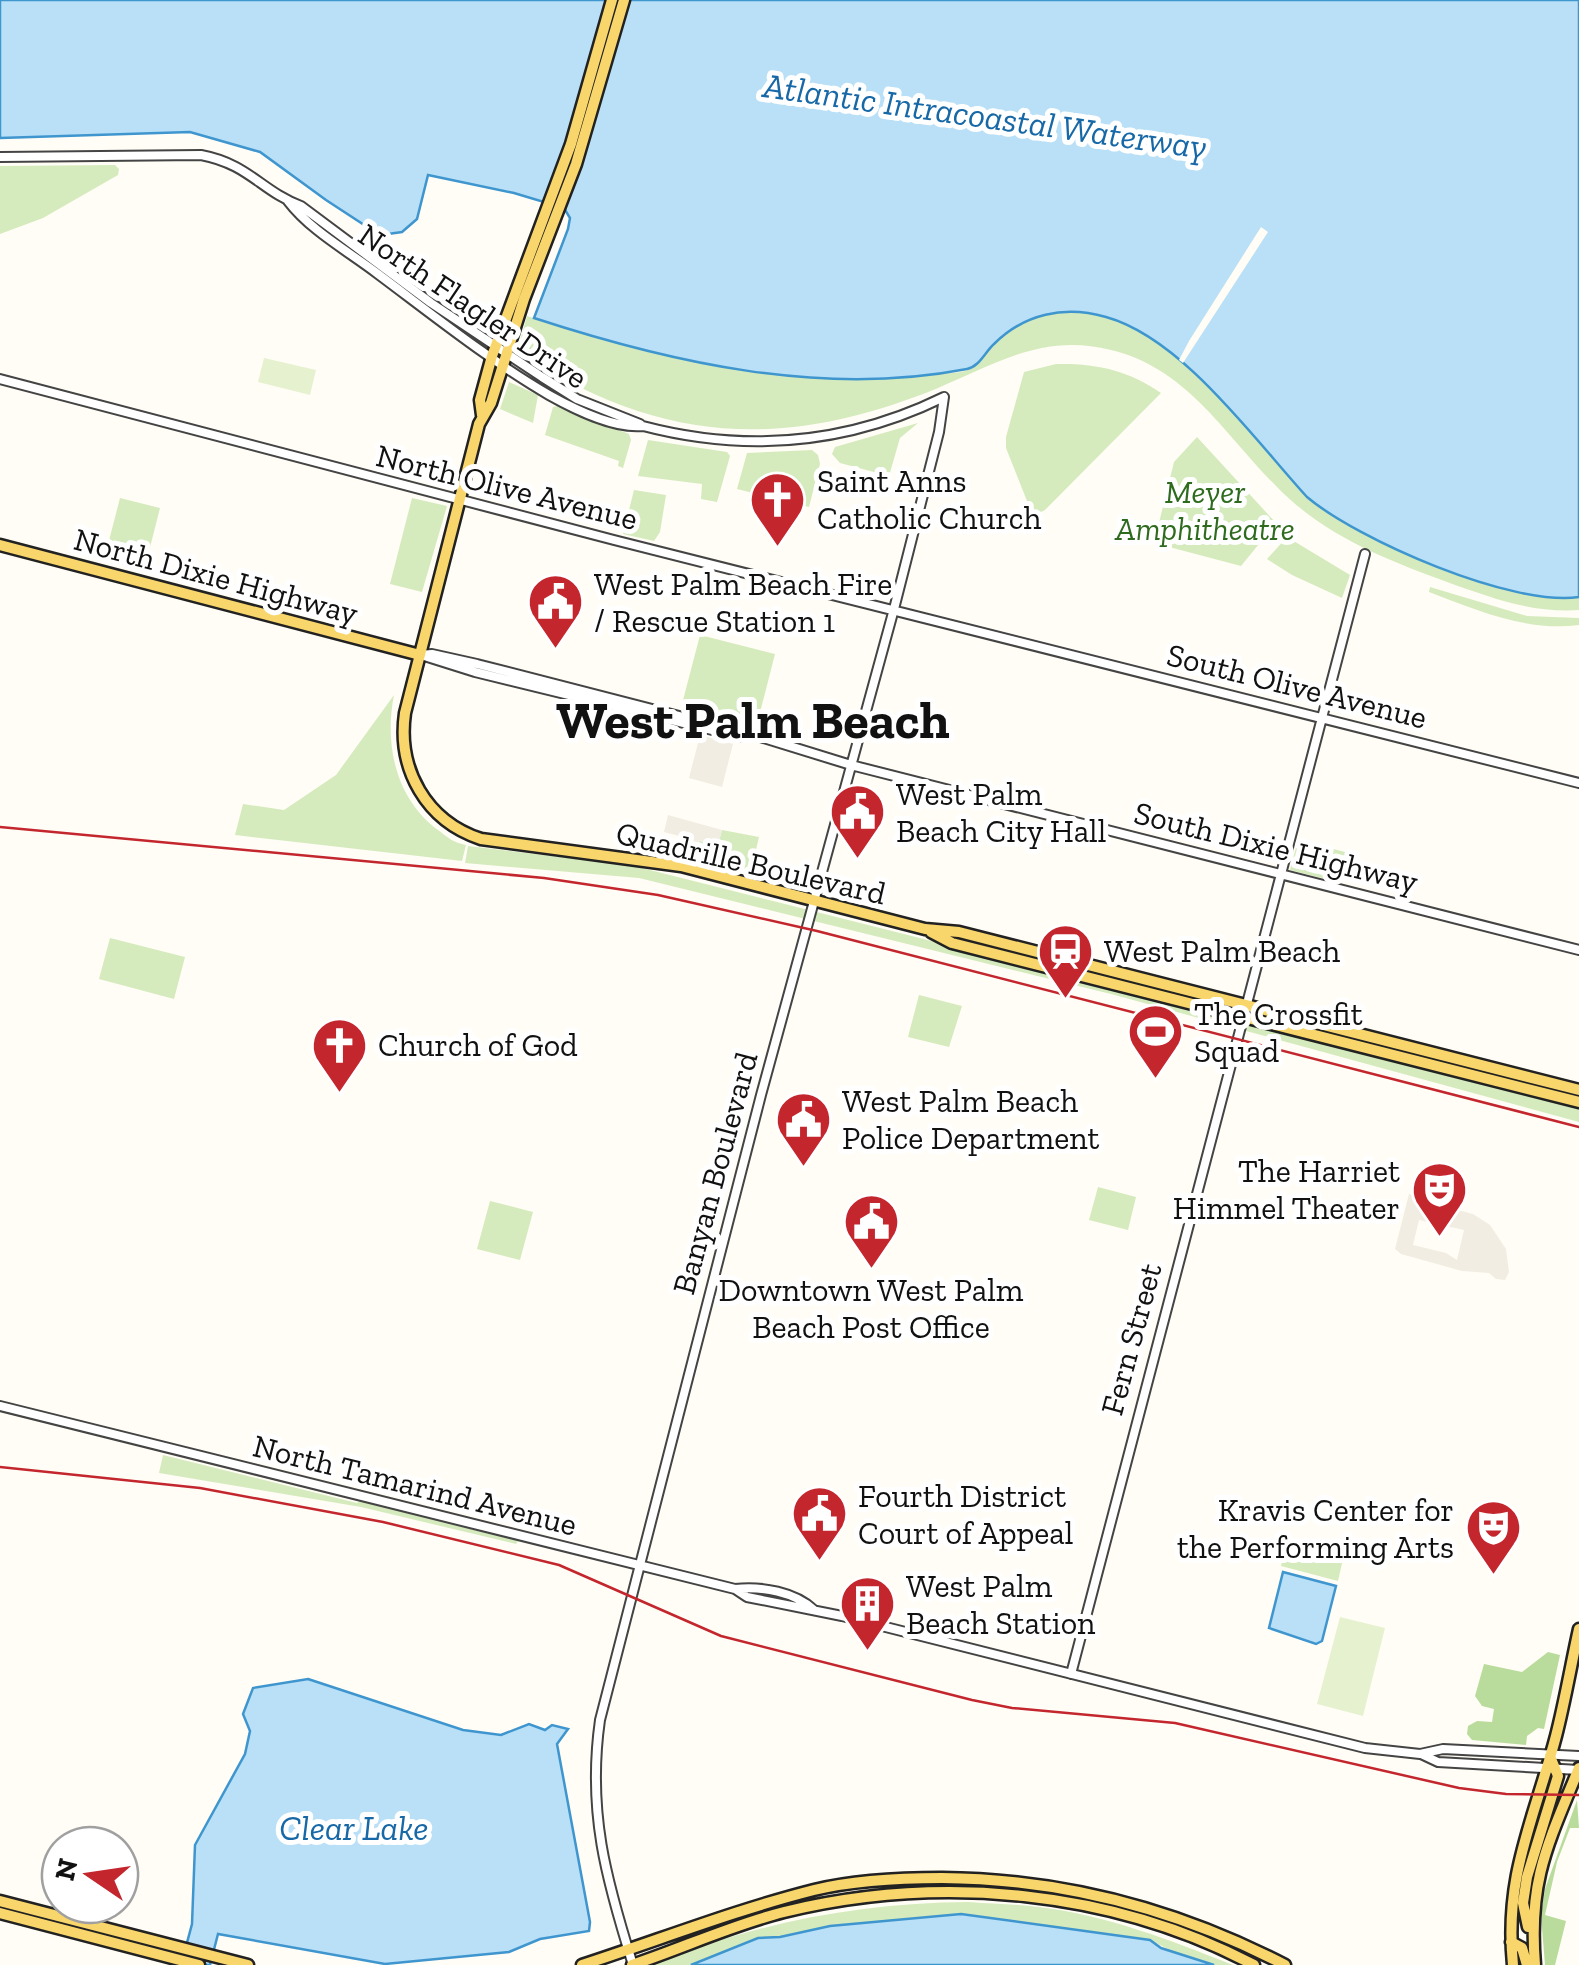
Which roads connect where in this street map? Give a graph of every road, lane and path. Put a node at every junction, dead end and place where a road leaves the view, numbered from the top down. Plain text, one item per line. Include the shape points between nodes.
1 (612, 0) edge
2 (624, 0) edge
3 (0, 157) edge
4 (550, 216) junction
5 (499, 355) junction
6 (0, 379) edge
7 (944, 397) joint
8 (461, 500) junction
9 (0, 545) edge
10 (1364, 554) dead end
11 (894, 609) junction
12 (1003, 636) joint
13 (420, 655) junction
14 (1321, 718) junction
15 (851, 765) junction
16 (1579, 783) edge
17 (961, 793) joint
18 (1279, 874) junction
19 (814, 901) junction
20 (1579, 950) edge
21 (1244, 1011) junction
22 (1579, 1090) edge
23 (1579, 1102) edge
24 (0, 1406) edge
25 (639, 1566) junction
26 (735, 1589) junction
27 (779, 1594) junction
28 (753, 1598) junction
29 (814, 1610) junction
30 (1579, 1629) edge
31 (1071, 1674) junction
32 (1420, 1754) junction
33 (1550, 1755) junction
34 (1579, 1756) edge
35 (1551, 1768) junction
36 (1579, 1769) edge
37 (815, 1890) junction
38 (0, 1901) edge
39 (816, 1905) junction
40 (0, 1912) edge
41 (1511, 1942) junction
42 (1533, 1942) junction
43 (628, 1950) junction
44 (181, 1954) junction
45 (200, 1965) edge
46 (248, 1965) edge
47 (582, 1965) edge
48 (632, 1965) edge
49 (1254, 1965) edge
50 (1284, 1965) edge
51 (1514, 1965) edge
52 (1531, 1965) edge

1 - 4 main road
2 - 4 main road via 590,122
3 - 5 street, North Flagler Drive via 201,155 231,162 301,206
4 - 5 main road
5 - 7 street, North Flagler Drive via 575,408 630,427 720,440 788,441 868,427
5 - 8 main road via 492,403 482,416
6 - 8 street, North Olive Avenue
7 - 11 street, Banyan Boulevard
8 - 11 street, North Olive Avenue
8 - 13 main road
9 - 13 main road, North Dixie Highway
10 - 14 street, Fern Street
11 - 12 street, North Olive Avenue
11 - 15 street, Banyan Boulevard
12 - 14 street, South Olive Avenue
13 - 15 street, North Dixie Highway via 477,664
13 - 19 main road, Quadrille Boulevard via 404,748 420,794 448,823 497,842 658,862
14 - 16 street, South Olive Avenue
14 - 18 street, Fern Street
15 - 17 street, North Dixie Highway
15 - 19 street, Banyan Boulevard
17 - 18 street, South Dixie Highway
18 - 20 street, South Dixie Highway
18 - 21 street, Fern Street
19 - 21 main road, Quadrille Boulevard via 952,942
19 - 25 street, Banyan Boulevard
21 - 22 main road, Quadrille Boulevard
21 - 23 main road, Quadrille Boulevard
21 - 31 street, Fern Street
24 - 25 street, North Tamarind Avenue
25 - 26 street, North Tamarind Avenue
25 - 43 street, Banyan Boulevard via 595,1759 601,1855
26 - 27 street, North Tamarind Avenue
26 - 28 street
27 - 28 street
27 - 29 street, North Tamarind Avenue via 801,1598
28 - 29 street
29 - 31 street
30 - 33 main road
31 - 32 street via 1365,1748
32 - 33 street via 1443,1749
32 - 35 street via 1438,1762
33 - 34 street
33 - 35 main road
35 - 36 street
35 - 41 main road via 1514,1877
35 - 42 main road via 1558,1778 1524,1896
36 - 42 main road via 1539,1870
37 - 39 main road
37 - 43 main road
37 - 50 main road via 903,1878 1052,1886 1163,1912
38 - 44 main road
39 - 48 main road
39 - 49 main road via 955,1893 1076,1903 1170,1929
40 - 44 main road
41 - 51 main road
41 - 52 main road
42 - 52 main road
43 - 47 main road
43 - 48 street, Banyan Boulevard
44 - 45 main road
44 - 46 main road

